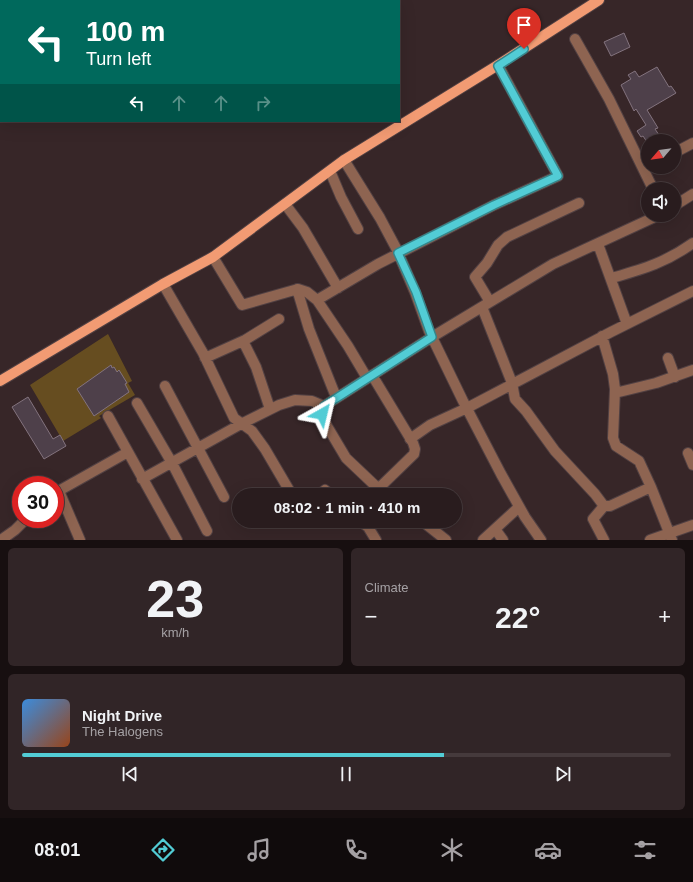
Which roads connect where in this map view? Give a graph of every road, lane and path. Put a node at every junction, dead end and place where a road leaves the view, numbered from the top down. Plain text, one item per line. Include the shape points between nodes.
1 (599, 0) edge
2 (575, 40) dead end
3 (498, 66) junction
4 (693, 143) edge
5 (681, 149) edge
6 (641, 158) edge
7 (344, 160) junction
8 (330, 171) junction
9 (693, 194) edge
10 (681, 202) edge
11 (580, 203) dead end
12 (285, 204) junction
13 (644, 222) edge
14 (358, 229) dead end
15 (693, 243) edge
16 (598, 244) junction
17 (398, 253) junction
18 (213, 257) junction
19 (612, 278) junction
20 (163, 284) junction
21 (338, 288) junction
22 (297, 289) junction
23 (693, 291) edge
24 (317, 300) junction
25 (486, 304) junction
26 (279, 319) dead end
27 (627, 324) junction
28 (602, 336) junction
29 (432, 337) junction
30 (243, 341) junction
31 (206, 358) junction
32 (668, 358) dead end
33 (692, 373) edge
34 (369, 376) junction
35 (675, 377) junction
36 (0, 381) edge
37 (512, 383) junction
38 (165, 386) dead end
39 (615, 393) junction
40 (336, 397) junction
41 (137, 402) dead end
42 (324, 406) junction
43 (467, 408) junction
44 (270, 409) junction
45 (108, 416) dead end
46 (241, 424) junction
47 (410, 438) junction
48 (198, 448) junction
49 (128, 452) junction
50 (688, 453) dead end
51 (172, 463) junction
52 (693, 465) edge
53 (142, 479) junction
54 (651, 487) junction
55 (64, 488) edge
56 (288, 488) edge
57 (377, 488) edge
58 (384, 488) edge
59 (224, 497) dead end
60 (604, 506) junction
61 (64, 507) edge
62 (519, 507) junction
63 (693, 525) edge
64 (17, 528) edge
65 (370, 528) edge
66 (431, 528) edge
67 (495, 529) junction
68 (207, 531) dead end
69 (671, 536) edge
70 (1, 540) edge
71 (80, 540) edge
72 (177, 540) edge
73 (376, 540) edge
74 (446, 540) edge
75 (483, 540) edge
76 (503, 540) edge
77 (541, 540) edge
78 (604, 540) edge
79 (650, 540) edge

1 - 3 main road
2 - 6 street
3 - 7 main road
3 - 17 street via 558,176
4 - 5 street
7 - 8 main road
7 - 17 street via 380,218
8 - 12 main road
8 - 14 street
9 - 10 street
11 - 25 street via 507,237 498,245 476,277
12 - 18 main road
12 - 21 street via 303,228
13 - 16 street
15 - 19 street via 654,266
16 - 19 street
16 - 25 street via 553,264
17 - 21 street
17 - 29 street via 416,292
18 - 20 main road
18 - 22 street via 242,305
19 - 27 street
20 - 31 street
20 - 36 main road
21 - 24 street
22 - 24 street via 307,292
22 - 40 street via 309,329
23 - 27 street
24 - 34 street
25 - 29 street
25 - 37 street
26 - 30 street
27 - 28 street
28 - 37 street
28 - 39 street via 613,374
29 - 34 street
29 - 43 street
30 - 31 street
30 - 44 street via 256,367
31 - 46 street via 234,418
32 - 35 street
33 - 35 street
34 - 40 street
34 - 47 street
35 - 39 street
37 - 43 street
37 - 60 street via 515,399 545,439
38 - 48 street
39 - 54 street via 613,438 616,446 639,461
40 - 42 street
41 - 51 street
42 - 44 street via 312,401 295,400
42 - 57 street via 322,414 327,426 346,458
43 - 47 street via 430,425
43 - 62 street
44 - 46 street
45 - 49 street
46 - 48 street
46 - 56 street via 252,431
47 - 58 street via 415,449 414,454
48 - 51 street
48 - 59 street
49 - 53 street
49 - 55 street
50 - 52 street
51 - 53 street
51 - 68 street
53 - 72 street
54 - 60 street via 610,506
54 - 69 street
60 - 78 street via 593,519
61 - 71 street
62 - 67 street
62 - 77 street
63 - 69 street
64 - 70 street
65 - 73 street
66 - 74 street
67 - 75 street
67 - 76 street
69 - 79 street

